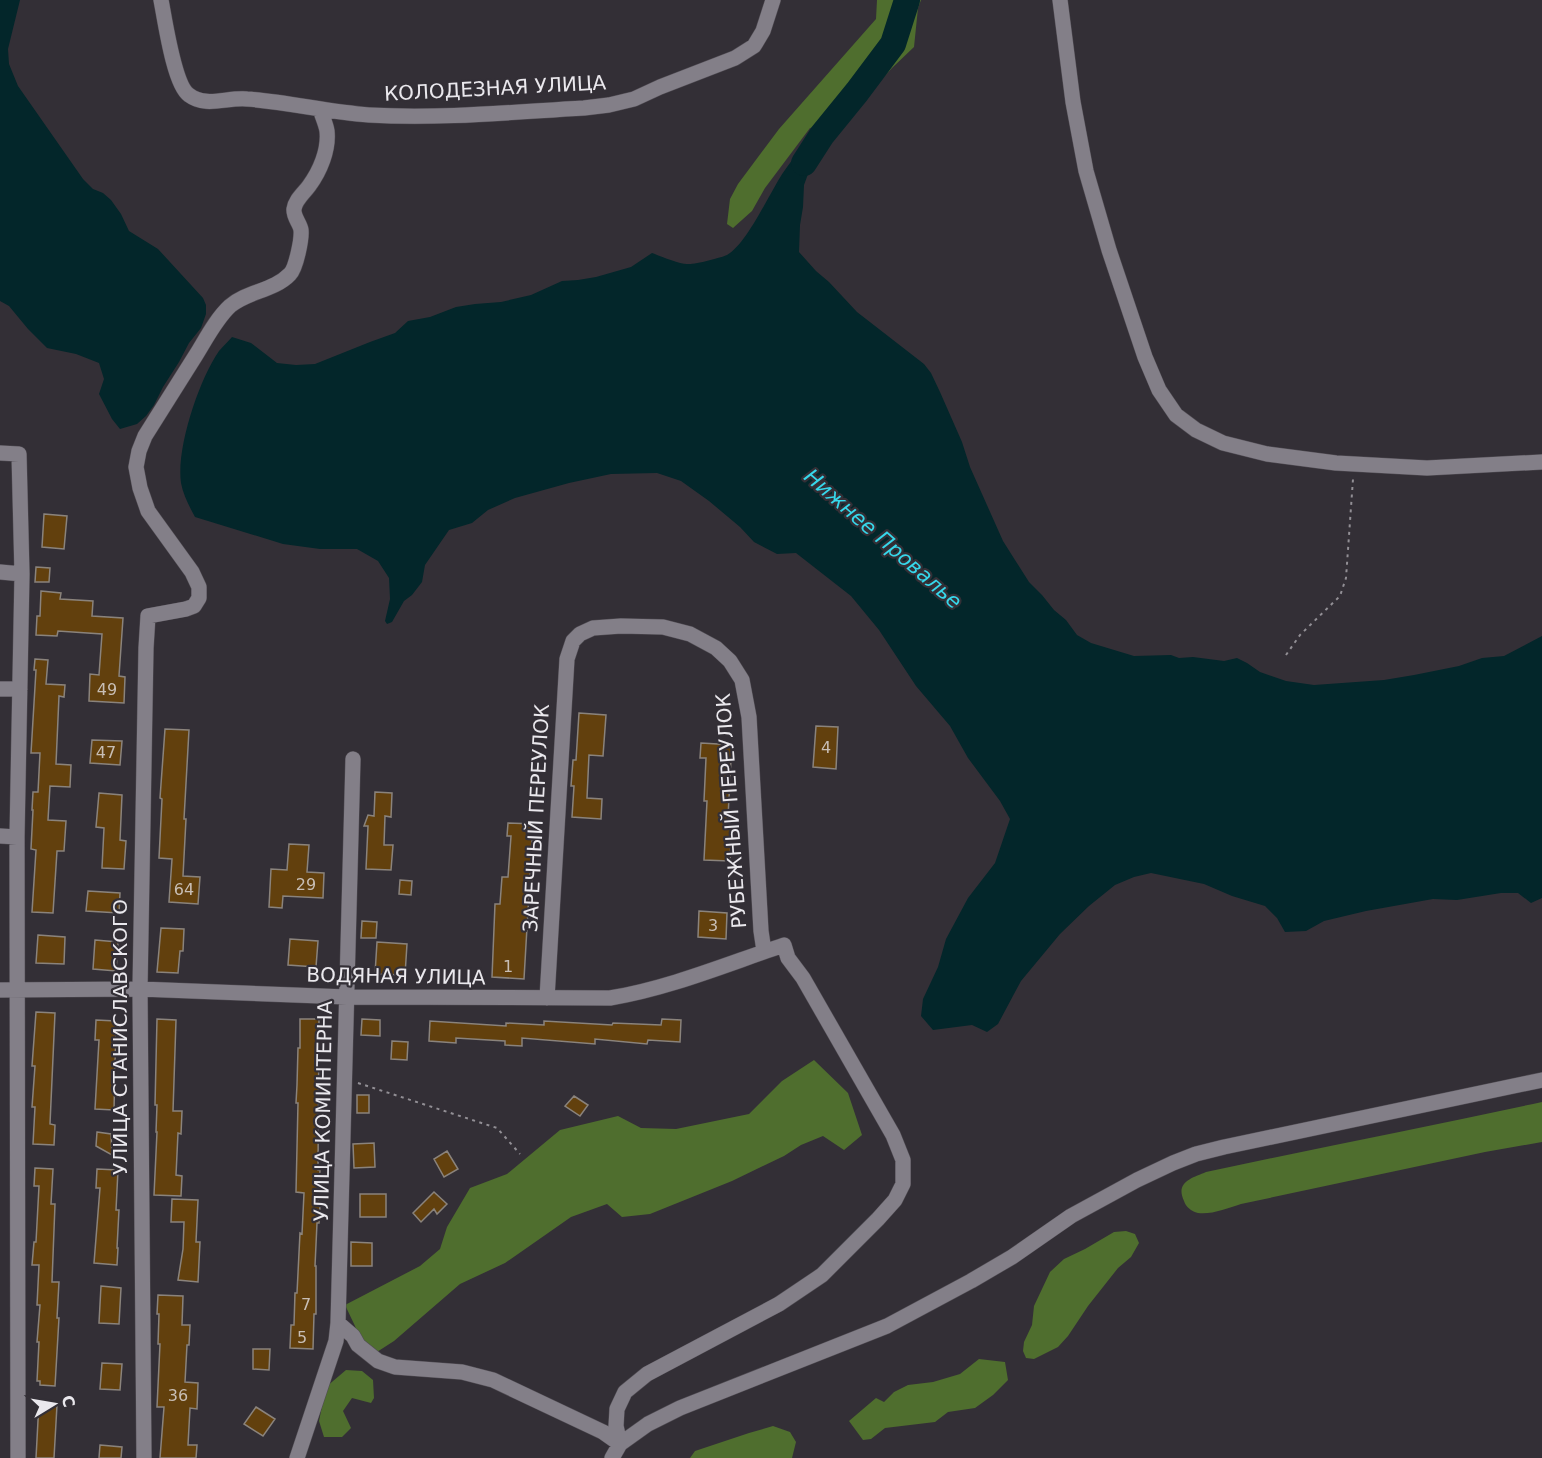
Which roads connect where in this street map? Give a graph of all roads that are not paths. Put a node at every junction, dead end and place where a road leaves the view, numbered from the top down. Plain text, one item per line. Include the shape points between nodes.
1 (161, 0) edge
2 (773, 0) edge
3 (1060, 0) edge
4 (320, 109) junction
5 (0, 453) edge
6 (1542, 462) edge
7 (0, 572) edge
8 (22, 574) junction
9 (573, 641) joint
10 (0, 689) edge
11 (20, 689) junction
12 (353, 759) dead end
13 (0, 836) edge
14 (17, 837) junction
15 (764, 951) junction
16 (140, 989) junction
17 (0, 990) edge
18 (17, 990) junction
19 (347, 997) junction
20 (547, 999) junction
21 (1542, 1080) edge
22 (338, 1323) junction
23 (620, 1444) junction
24 (18, 1458) edge
25 (144, 1458) edge
26 (297, 1458) edge
27 (612, 1458) edge

1 - 4 street, КОЛОДЕЗНАЯ УЛИЦА via 178,79 186,94 207,102 245,98
2 - 4 street, КОЛОДЕЗНАЯ УЛИЦА via 754,46 735,58 634,99 584,108 429,117
3 - 6 street via 1086,171 1145,357 1159,390 1176,415 1223,443 1267,454 1336,463 1426,468
4 - 16 street, УЛИЦА СТАНИСЛАВСКОГО via 327,142 315,177 294,209 301,237 291,274 228,308 139,451 136,467 148,511 199,587 194,606 148,616
5 - 8 street via 19,454
7 - 8 street
8 - 11 street
9 - 15 street, РУБЕЖНЫЙ ПЕРЕУЛОК via 593,628 672,629 716,648 742,680 749,717
9 - 20 street, ЗАРЕЧНЫЙ ПЕРЕУЛОК via 567,659
10 - 11 street
11 - 14 street
12 - 19 street, УЛИЦА КОМИНТЕРНА
13 - 14 street
14 - 18 street
15 - 20 street, ВОДЯНАЯ УЛИЦА via 636,994
15 - 23 street, ВОДЯНАЯ УЛИЦА via 784,945 893,1135 903,1160 903,1184 895,1200 822,1275 779,1304 647,1374 625,1392 617,1409
16 - 18 street, ВОДЯНАЯ УЛИЦА
16 - 19 street, ВОДЯНАЯ УЛИЦА
16 - 25 street, УЛИЦА СТАНИСЛАВСКОГО
17 - 18 street, ВОДЯНАЯ УЛИЦА
18 - 24 street
19 - 20 street, ВОДЯНАЯ УЛИЦА
19 - 22 street, УЛИЦА КОМИНТЕРНА
21 - 23 street via 1224,1147 1173,1163 1071,1216 982,1275 887,1326 680,1408
22 - 23 street via 378,1361 493,1380 603,1432
22 - 26 street, УЛИЦА КОМИНТЕРНА via 336,1341
23 - 27 street

